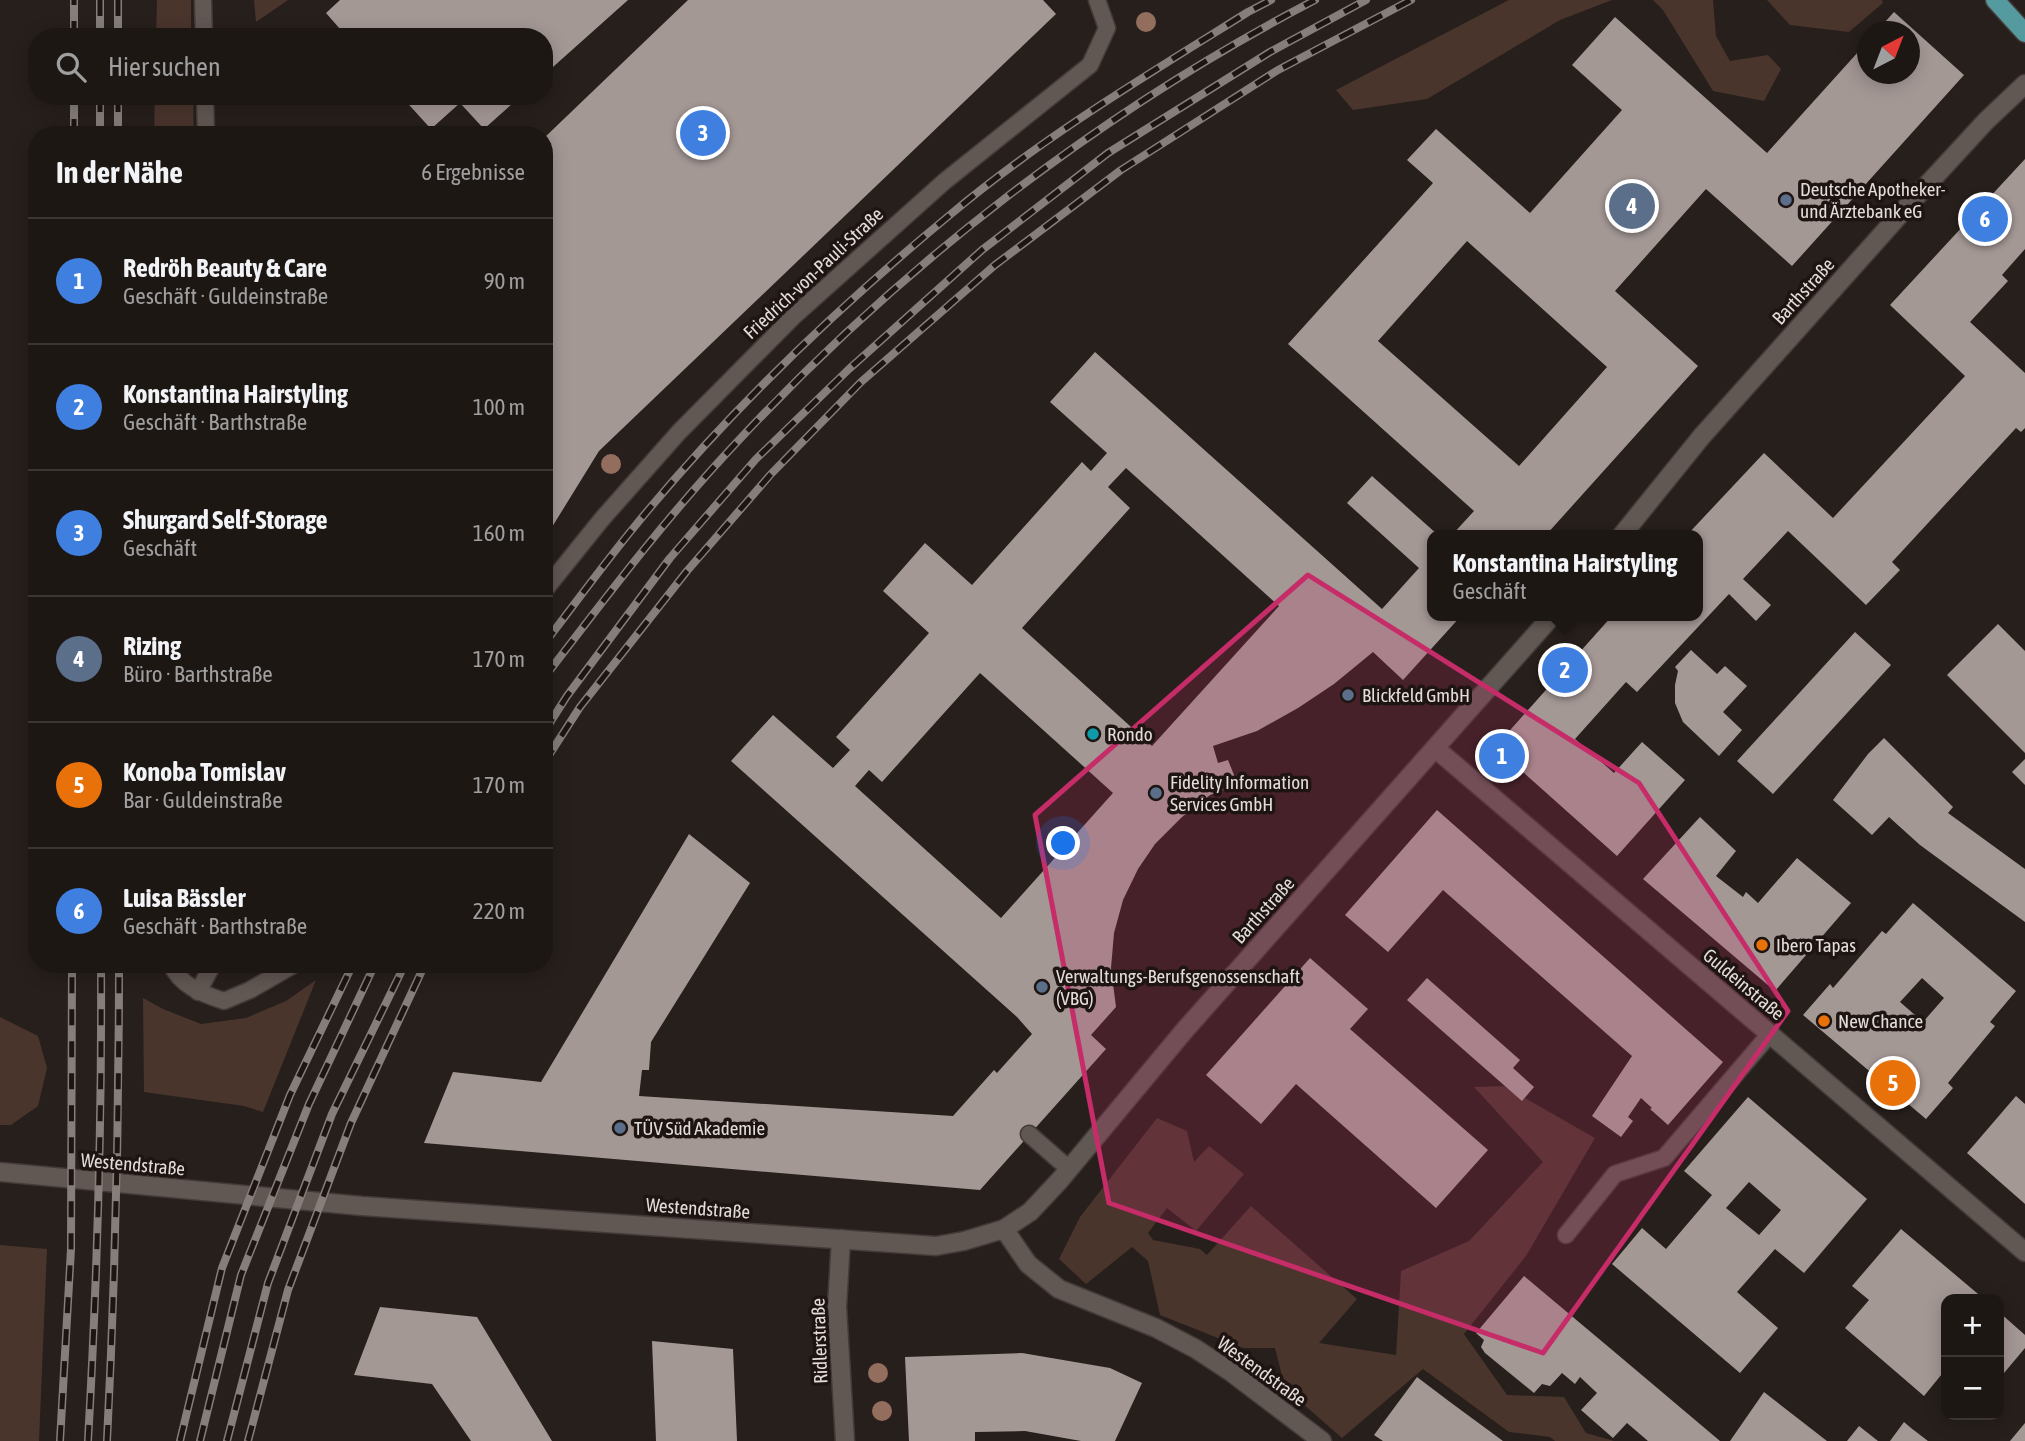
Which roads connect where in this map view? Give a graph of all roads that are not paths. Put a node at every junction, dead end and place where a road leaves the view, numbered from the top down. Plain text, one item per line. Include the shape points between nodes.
1 (203, 0) edge
2 (1097, 0) edge
3 (1995, 0) edge
4 (204, 28) edge
5 (2025, 33) edge
6 (2025, 83) edge
7 (205, 105) edge
8 (206, 126) edge
9 (1626, 530) edge
10 (553, 580) edge
11 (1548, 621) edge
12 (1435, 748) junction
13 (175, 973) edge
14 (208, 973) edge
15 (279, 973) edge
16 (198, 992) junction
17 (1770, 1034) junction
18 (1029, 1134) dead end
19 (1069, 1169) junction
20 (0, 1172) edge
21 (1004, 1229) junction
22 (1566, 1235) dead end
23 (841, 1239) junction
24 (2025, 1252) edge
25 (845, 1441) edge
26 (1322, 1441) edge

1 - 4 lane
2 - 10 lane, Friedrich-von-Pauli-Straße via 1107,28 1090,65 945,181 793,317 679,432
3 - 5 main road
6 - 9 street, Barthstraße via 1912,201 1711,426
7 - 8 lane
11 - 12 street, Barthstraße
12 - 17 street, Guldeinstraße
12 - 19 street, Barthstraße
13 - 16 lane
14 - 16 lane
15 - 16 lane via 224,1001
17 - 22 lane via 1664,1158 1615,1174
17 - 24 street, Guldeinstraße
18 - 19 lane
19 - 21 street, Barthstraße via 1030,1212
20 - 23 street, Westendstraße via 362,1206
21 - 23 street, Westendstraße via 936,1246
21 - 26 street, Westendstraße via 1028,1264 1059,1289 1196,1349
23 - 25 street, Ridlerstraße via 837,1307

